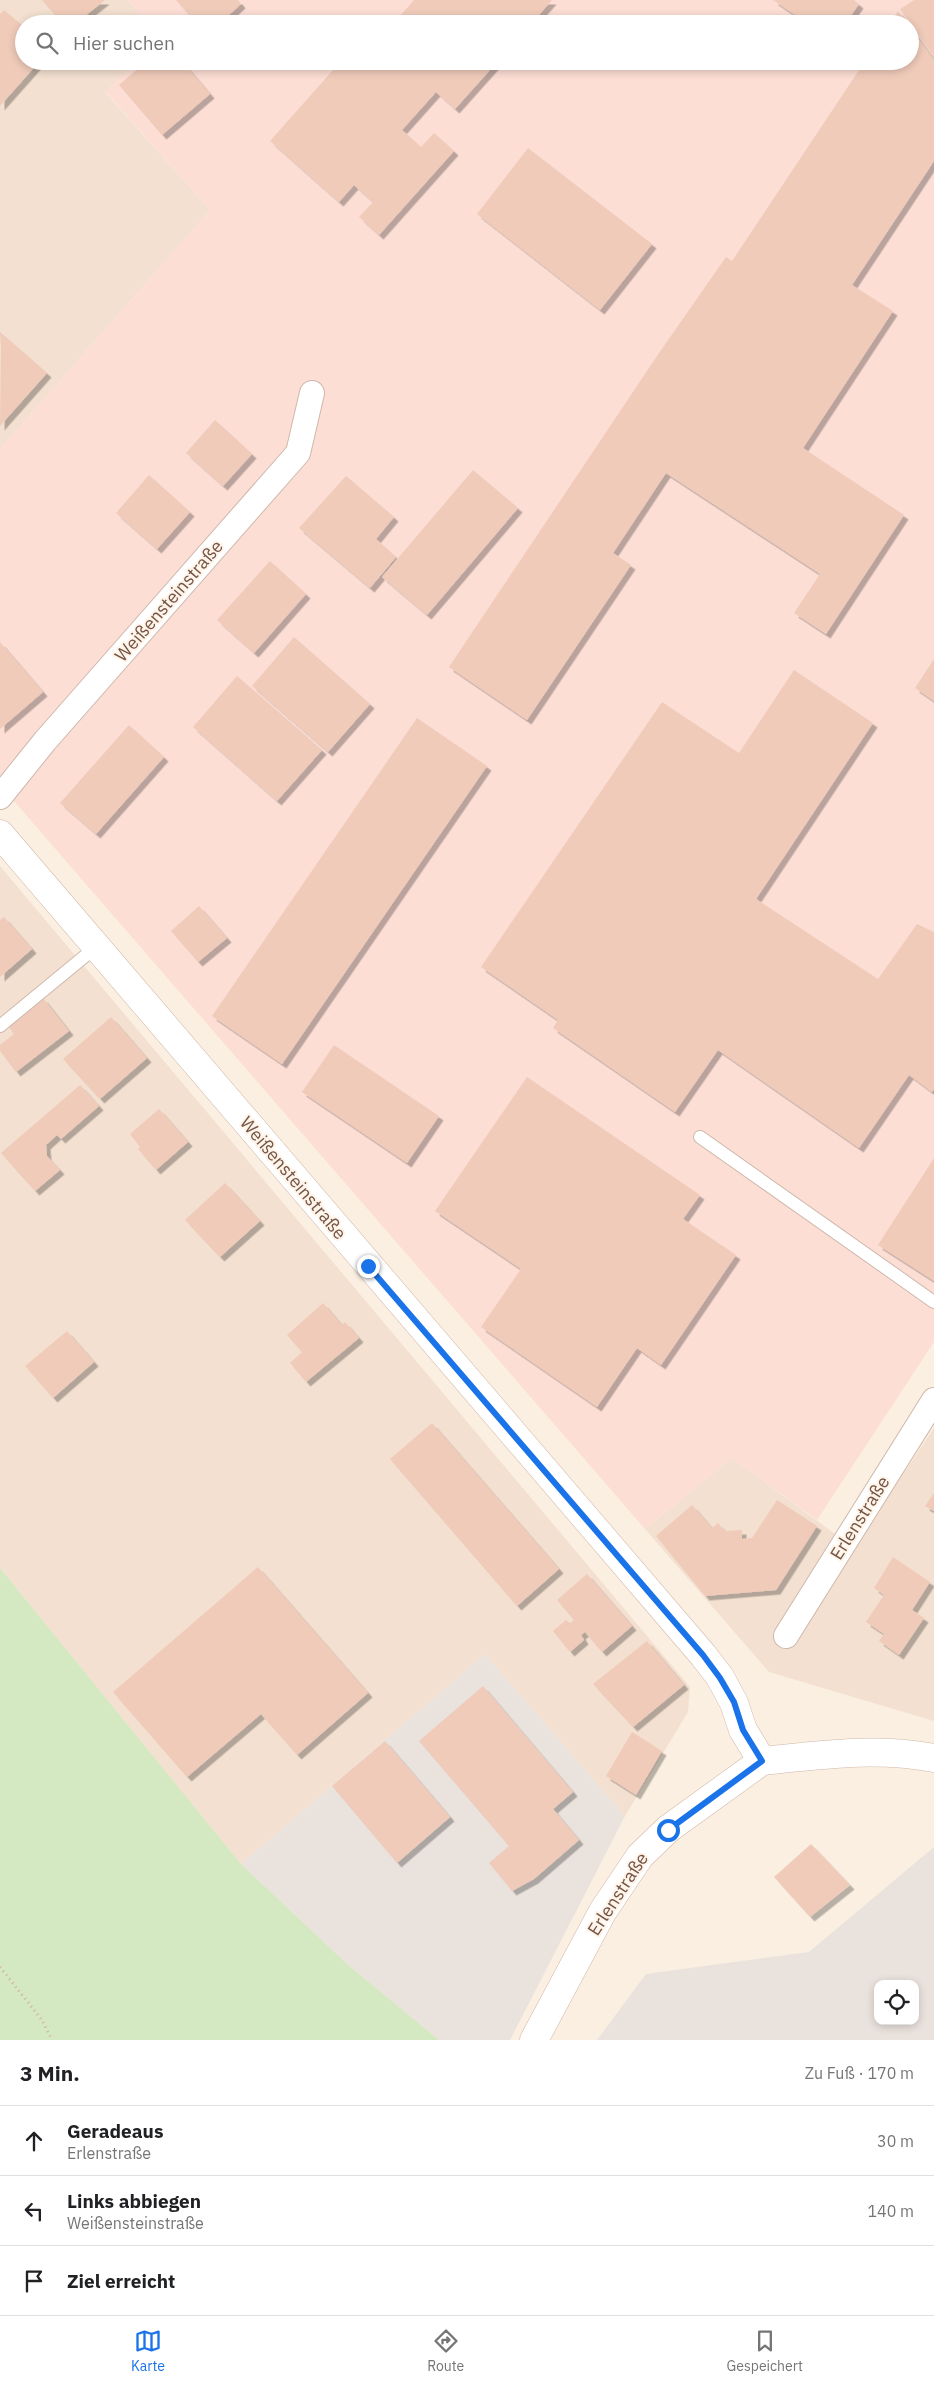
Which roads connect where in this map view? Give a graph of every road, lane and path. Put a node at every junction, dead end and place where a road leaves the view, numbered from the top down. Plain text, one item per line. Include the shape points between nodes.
1 (312, 393) dead end
2 (0, 797) edge
3 (0, 834) edge
4 (96, 947) junction
5 (0, 1026) edge
6 (700, 1137) dead end
7 (934, 1302) edge
8 (934, 1400) edge
9 (786, 1636) dead end
10 (934, 1758) edge
11 (762, 1761) junction
12 (0, 1967) edge
13 (52, 2040) edge
14 (534, 2040) edge

1 - 2 street, Weißensteinstraße via 298,453 45,741
3 - 4 street, Weißensteinstraße
4 - 5 lane
4 - 11 street, Weißensteinstraße via 703,1655 734,1702 743,1730
6 - 7 lane
8 - 9 street, Erlenstraße
10 - 11 street via 886,1751
11 - 14 street, Erlenstraße via 668,1830 640,1856 603,1911
12 - 13 path via 42,2020

